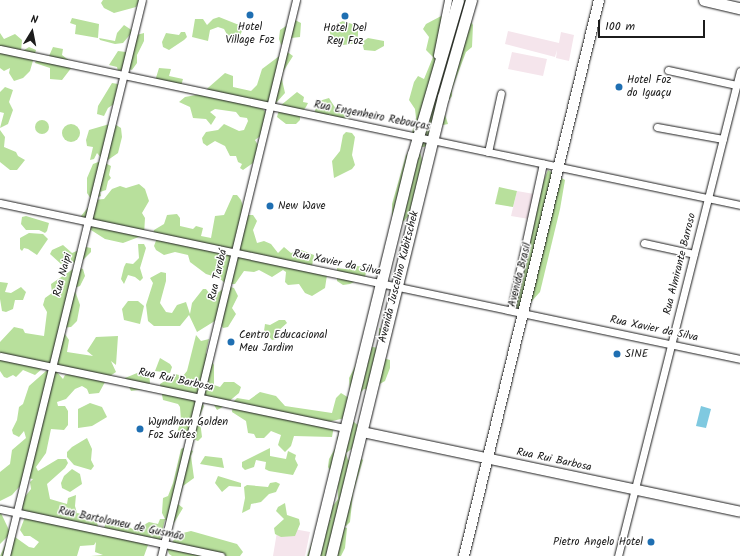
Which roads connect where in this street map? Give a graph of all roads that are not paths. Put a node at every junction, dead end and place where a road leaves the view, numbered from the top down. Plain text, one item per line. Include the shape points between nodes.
1 (142, 0) edge
2 (296, 0) edge
3 (448, 0) edge
4 (458, 0) edge
5 (471, 0) edge
6 (599, 0) edge
7 (704, 0) edge
8 (740, 8) edge
9 (0, 49) edge
10 (668, 70) dead end
11 (740, 71) edge
12 (123, 74) junction
13 (432, 84) junction
14 (736, 84) junction
15 (501, 93) dead end
16 (272, 107) junction
17 (657, 127) dead end
18 (417, 136) junction
19 (722, 139) junction
20 (433, 140) junction
21 (488, 152) junction
22 (543, 163) junction
23 (560, 166) junction
24 (708, 198) junction
25 (0, 203) edge
26 (740, 205) edge
27 (88, 223) junction
28 (644, 243) dead end
29 (234, 253) junction
30 (694, 254) junction
31 (380, 283) junction
32 (397, 286) junction
33 (511, 310) junction
34 (523, 313) junction
35 (671, 344) junction
36 (0, 356) edge
37 (740, 358) edge
38 (51, 366) junction
39 (202, 398) junction
40 (346, 428) junction
41 (362, 432) junction
42 (488, 458) junction
43 (332, 487) junction
44 (634, 489) junction
45 (343, 501) junction
46 (0, 509) edge
47 (324, 512) junction
48 (740, 512) edge
49 (17, 513) junction
50 (337, 529) junction
51 (164, 544) junction
52 (6, 556) edge
53 (162, 556) edge
54 (221, 556) edge
55 (314, 556) edge
56 (331, 556) edge
57 (464, 556) edge
58 (618, 556) edge

1 - 12 street, Rua Naipi
2 - 16 street, Rua Tarobá
3 - 13 street, Avenida Juscelino Kubitschek
4 - 13 main road, Avenida Juscelino Kubitschek
5 - 20 main road, Avenida Juscelino Kubitschek
6 - 23 street, Avenida Brasil
7 - 8 main road
9 - 12 street, Rua Engenheiro Rebouças
10 - 14 street
11 - 14 street, Rua Almirante Barroso
12 - 16 street, Rua Engenheiro Rebouças
12 - 27 street, Rua Naipi
13 - 18 main road, Avenida Juscelino Kubitschek
14 - 19 street, Rua Almirante Barroso
15 - 21 street
16 - 18 street, Rua Engenheiro Rebouças
16 - 29 street, Rua Tarobá
17 - 19 street
18 - 20 street, Rua Engenheiro Rebouças
18 - 31 main road, Avenida Juscelino Kubitschek
19 - 24 street, Rua Almirante Barroso
20 - 21 street, Rua Engenheiro Rebouças
20 - 32 main road, Avenida Juscelino Kubitschek
21 - 22 street, Rua Engenheiro Rebouças
22 - 23 street, Rua Engenheiro Rebouças
22 - 33 street
23 - 24 street, Rua Engenheiro Rebouças
23 - 34 street, Avenida Brasil
24 - 26 street, Rua Engenheiro Rebouças
24 - 30 street, Rua Almirante Barroso
25 - 27 street, Rua Xavier da Silva
27 - 29 street, Rua Xavier da Silva
27 - 38 street, Rua Naipi
28 - 30 street
29 - 31 street, Rua Xavier da Silva
29 - 39 street, Rua Tarobá
30 - 35 street, Rua Almirante Barroso
31 - 32 street, Rua Xavier da Silva
31 - 40 main road, Avenida Juscelino Kubitschek
32 - 33 street, Rua Xavier da Silva
32 - 41 main road, Avenida Juscelino Kubitschek
33 - 34 street, Rua Xavier da Silva
34 - 35 street, Rua Xavier da Silva
34 - 42 street, Avenida Brasil
35 - 37 street, Rua Xavier da Silva
35 - 44 street, Rua Almirante Barroso
36 - 38 street, Rua Rui Barbosa
38 - 39 street, Rua Rui Barbosa
38 - 49 street, Rua Naipi
39 - 40 street, Rua Rui Barbosa
39 - 51 street, Rua Tarobá
40 - 43 main road, Avenida Juscelino Kubitschek
41 - 42 street, Rua Rui Barbosa
41 - 45 main road, Avenida Juscelino Kubitschek
42 - 44 street, Rua Rui Barbosa
42 - 57 street, Avenida Brasil
43 - 45 main road
43 - 47 main road, Avenida Juscelino Kubitschek
44 - 48 street, Rua Rui Barbosa
44 - 58 street, Rua Almirante Barroso
45 - 50 main road, Avenida Juscelino Kubitschek
46 - 49 street, Rua Bartolomeu de Gusmão
47 - 50 main road via 332,518
47 - 55 main road, Avenida Juscelino Kubitschek
49 - 51 street, Rua Bartolomeu de Gusmão
49 - 52 street, Rua Naipi
50 - 56 main road, Avenida Juscelino Kubitschek
51 - 53 street, Rua Tarobá
51 - 54 street, Rua Bartolomeu de Gusmão

